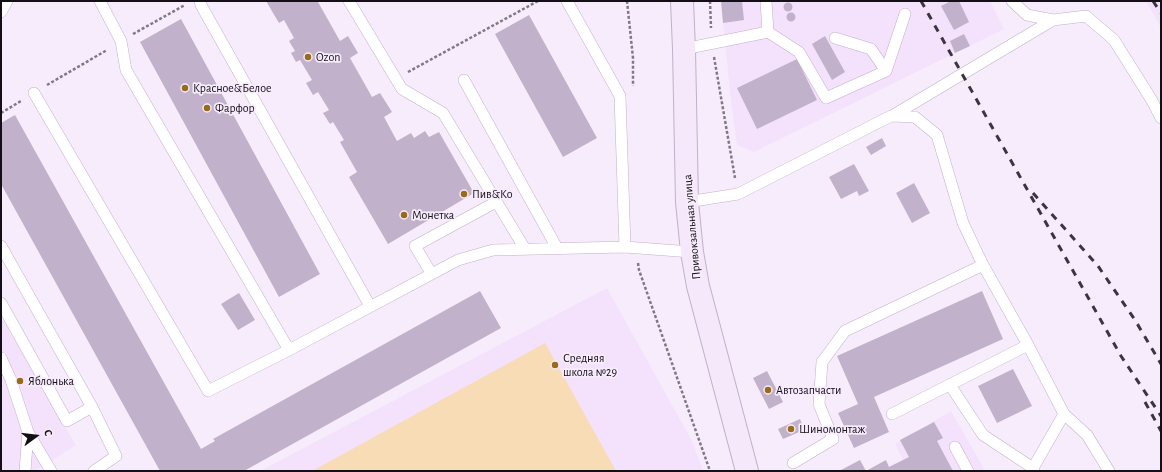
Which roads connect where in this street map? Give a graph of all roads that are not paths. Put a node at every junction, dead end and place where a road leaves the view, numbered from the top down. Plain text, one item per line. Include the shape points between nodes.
1 (7, 1) edge
2 (100, 1) edge
3 (200, 1) edge
4 (349, 1) edge
5 (566, 1) edge
6 (682, 1) edge
7 (766, 1) edge
8 (1012, 1) edge
9 (1, 12) edge
10 (906, 14) dead end
11 (1053, 20) junction
12 (768, 32) junction
13 (835, 38) dead end
14 (684, 49) junction
15 (886, 71) junction
16 (464, 80) dead end
17 (34, 93) road end
18 (891, 116) junction
19 (1161, 118) edge
20 (496, 202) junction
21 (687, 202) junction
22 (1, 246) edge
23 (625, 247) junction
24 (557, 248) junction
25 (525, 249) junction
26 (692, 252) junction
27 (983, 265) junction
28 (431, 274) junction
29 (1, 303) edge
30 (370, 306) junction
31 (1028, 345) junction
32 (289, 350) junction
33 (1, 358) edge
34 (950, 385) junction
35 (92, 407) junction
36 (892, 414) dead end
37 (1064, 414) junction
38 (28, 432) junction
39 (955, 447) dead end
40 (793, 463) dead end
41 (1033, 470) edge
42 (25, 471) edge
43 (51, 471) edge
44 (94, 471) edge
45 (747, 471) edge
46 (968, 471) edge
47 (1109, 471) edge

1 - 9 lane
2 - 32 lane via 121,41 126,70
3 - 30 lane
4 - 20 lane via 402,89 443,114
5 - 23 lane via 620,96
6 - 14 street, Привокзальная улица
7 - 12 lane
8 - 11 lane via 1026,15
10 - 15 lane
11 - 18 lane
11 - 19 lane via 1086,16 1114,40
12 - 14 lane
12 - 15 lane via 799,52 826,98
13 - 15 lane via 871,49
14 - 21 street, Привокзальная улица
16 - 24 lane
17 - 32 lane via 208,391
18 - 21 lane via 738,194
18 - 27 lane via 915,117 937,135 963,223
20 - 25 lane
20 - 28 lane via 415,246
21 - 26 street, Привокзальная улица
22 - 35 lane
23 - 24 lane
23 - 26 lane
24 - 25 lane
25 - 28 lane via 493,250 458,260
26 - 45 street, Привокзальная улица via 698,286
27 - 31 lane
27 - 40 lane via 845,331 822,362 819,404 833,439
28 - 30 lane
29 - 35 lane via 67,421
30 - 32 lane
31 - 34 lane
31 - 37 lane
33 - 38 lane
34 - 36 lane
34 - 41 lane via 983,435
35 - 44 lane via 116,456
37 - 41 lane
37 - 47 lane via 1087,435
38 - 42 lane
38 - 43 lane
39 - 46 lane

